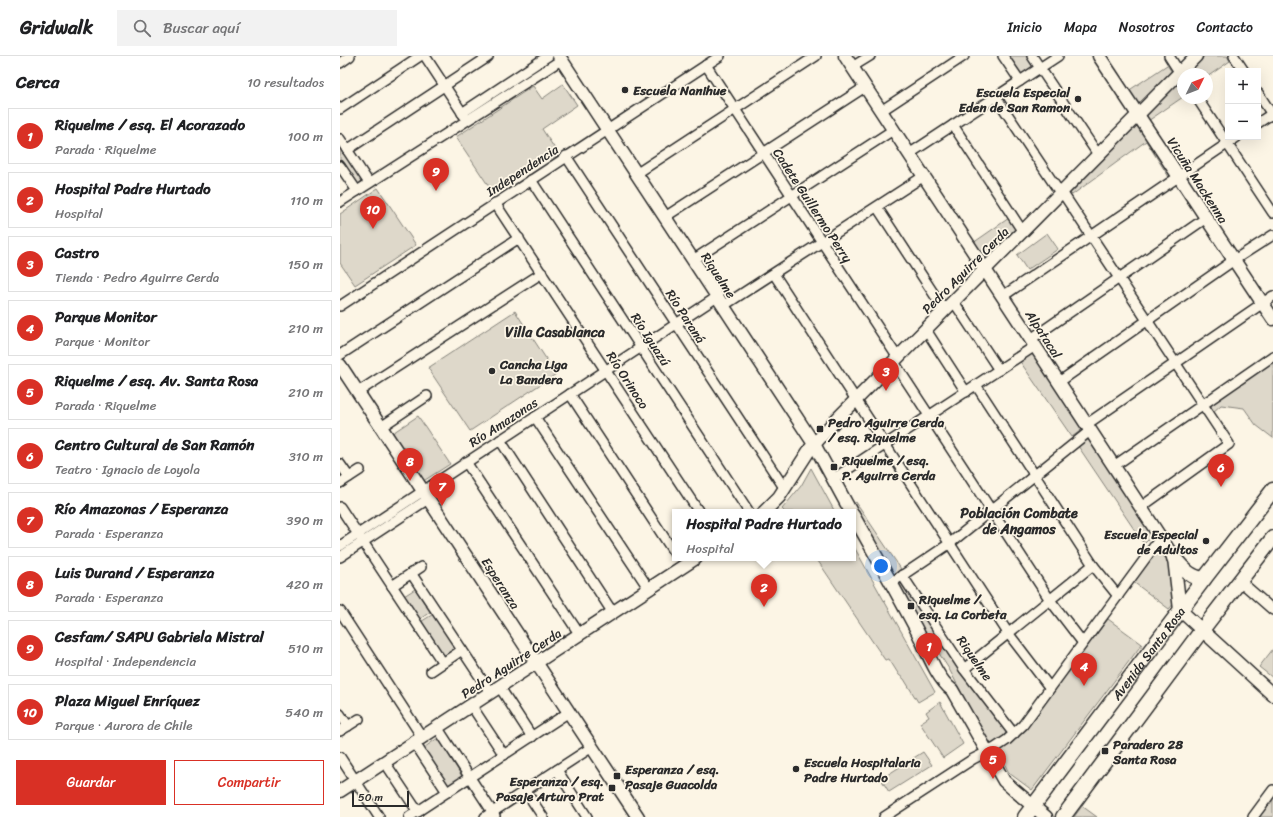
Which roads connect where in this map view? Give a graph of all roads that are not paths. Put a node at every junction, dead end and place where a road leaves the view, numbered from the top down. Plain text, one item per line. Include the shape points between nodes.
1 (350, 56) edge
2 (420, 56) edge
3 (425, 56) edge
4 (548, 56) edge
5 (720, 56) edge
6 (816, 56) edge
7 (845, 56) edge
8 (870, 56) edge
9 (964, 56) edge
10 (1003, 56) edge
11 (1034, 56) edge
12 (1058, 56) edge
13 (1099, 56) edge
14 (1168, 56) edge
15 (1196, 56) edge
16 (1234, 56) edge
17 (488, 57) edge
18 (560, 58) edge
19 (340, 63) edge
20 (706, 65) junction
21 (852, 67) junction
22 (1040, 68) junction
23 (1187, 68) edge
24 (1242, 68) edge
25 (1177, 69) edge
26 (1177, 79) edge
27 (1020, 82) junction
28 (444, 85) junction
29 (865, 87) junction
30 (996, 97) junction
31 (1261, 97) edge
32 (1201, 104) edge
33 (340, 109) edge
34 (734, 109) junction
35 (881, 111) junction
36 (1138, 115) junction
37 (1273, 115) edge
38 (465, 116) junction
39 (1261, 121) edge
40 (953, 125) junction
41 (607, 130) junction
42 (893, 130) junction
43 (340, 139) edge
44 (1233, 140) edge
45 (1227, 144) junction
46 (347, 150) junction
47 (763, 153) junction
48 (909, 154) junction
49 (566, 156) junction
50 (1098, 156) junction
51 (340, 166) edge
52 (636, 174) junction
53 (924, 176) junction
54 (1178, 176) junction
55 (531, 180) junction
56 (369, 183) junction
57 (357, 191) junction
58 (1062, 192) junction
59 (792, 196) junction
60 (340, 202) edge
61 (495, 203) junction
62 (876, 207) junction
63 (1273, 212) edge
64 (665, 217) junction
65 (1206, 218) junction
66 (1023, 232) junction
67 (1273, 235) edge
68 (1091, 236) junction
69 (519, 238) junction
70 (822, 242) junction
71 (693, 260) junction
72 (1234, 260) junction
73 (985, 270) junction
74 (542, 273) junction
75 (774, 274) junction
76 (1119, 279) junction
77 (1003, 296) junction
78 (1273, 296) edge
79 (720, 302) junction
80 (954, 302) junction
81 (1262, 303) junction
82 (340, 306) edge
83 (945, 311) junction
84 (1273, 319) edge
85 (1147, 320) junction
86 (676, 324) junction
87 (926, 330) junction
88 (1033, 343) junction
89 (641, 347) junction
90 (340, 355) edge
91 (1273, 356) edge
92 (896, 360) junction
93 (1175, 363) junction
94 (340, 365) edge
95 (606, 370) junction
96 (999, 370) junction
97 (1058, 382) junction
98 (976, 386) junction
99 (358, 392) junction
100 (966, 392) junction
101 (570, 394) junction
102 (427, 396) dead end
103 (856, 400) junction
104 (1202, 404) junction
105 (535, 416) junction
106 (929, 416) junction
107 (381, 427) junction
108 (1089, 427) junction
109 (500, 440) junction
110 (814, 444) junction
111 (885, 445) junction
112 (466, 462) junction
113 (340, 464) edge
114 (1114, 466) junction
115 (360, 470) dead end
116 (1035, 476) junction
117 (349, 477) junction
118 (833, 479) junction
119 (340, 483) edge
120 (785, 489) junction
121 (1273, 490) edge
122 (425, 494) junction
123 (340, 507) edge
124 (1141, 507) junction
125 (697, 509) edge
126 (747, 509) edge
127 (767, 509) edge
128 (849, 509) edge
129 (991, 511) junction
130 (856, 520) edge
131 (1161, 537) junction
132 (360, 538) junction
133 (1273, 538) edge
134 (949, 544) junction
135 (340, 546) edge
136 (672, 549) edge
137 (340, 557) edge
138 (1174, 558) junction
139 (680, 562) edge
140 (1093, 565) junction
141 (421, 567) dead end
142 (411, 574) junction
143 (902, 575) junction
144 (1204, 578) junction
145 (1240, 580) junction
146 (891, 583) junction
147 (392, 586) junction
148 (649, 589) junction
149 (1118, 596) junction
150 (1050, 600) junction
151 (1180, 610) junction
152 (1273, 610) edge
153 (340, 611) edge
154 (613, 613) junction
155 (1202, 630) junction
156 (1008, 634) junction
157 (580, 635) junction
158 (1083, 643) junction
159 (462, 650) junction
160 (536, 662) junction
161 (443, 663) junction
162 (964, 669) junction
163 (431, 671) dead end
164 (1050, 688) junction
165 (494, 689) junction
166 (1273, 695) edge
167 (471, 705) junction
168 (569, 712) junction
169 (340, 714) edge
170 (359, 719) dead end
171 (437, 727) junction
172 (344, 729) edge
173 (1014, 734) junction
174 (532, 737) junction
175 (418, 739) junction
176 (592, 747) junction
177 (987, 752) junction
178 (504, 755) junction
179 (340, 757) edge
180 (384, 761) junction
181 (556, 770) junction
182 (470, 777) junction
183 (355, 780) junction
184 (525, 790) junction
185 (1273, 790) edge
186 (340, 791) edge
187 (447, 792) junction
188 (1029, 811) edge
189 (418, 812) junction
190 (494, 814) edge
191 (636, 816) edge
192 (379, 817) edge
193 (409, 817) edge
194 (484, 817) edge
195 (543, 817) edge
196 (587, 817) edge
197 (884, 817) edge
198 (1046, 817) edge
199 (1063, 817) edge
200 (1253, 817) edge

1 - 19 street
2 - 33 street
3 - 28 street
4 - 38 street
5 - 20 street, Independencia
6 - 34 street
7 - 21 street, Alpatacal
8 - 21 street
9 - 35 street
10 - 27 street
11 - 22 street
12 - 22 street
13 - 36 street, Vicuña Mackenna
14 - 25 street
15 - 23 street, Pedro Aguirre Cerda
16 - 24 street
17 - 28 street
18 - 38 street
18 - 41 street, Riquelme
20 - 34 street, Cadete Guillermo Perry
20 - 41 street, Independencia
21 - 29 street, Alpatacal
22 - 27 street
22 - 50 street
26 - 36 street, Pedro Aguirre Cerda
27 - 30 street
28 - 38 street
28 - 46 street
29 - 35 street, Alpatacal
29 - 47 street
30 - 40 street
30 - 58 street via 1056,187
31 - 37 street
32 - 45 street
34 - 47 street, Cadete Guillermo Perry
34 - 52 street
35 - 42 street, Alpatacal
36 - 50 street, Pedro Aguirre Cerda
36 - 54 street, Vicuña Mackenna
37 - 39 street
38 - 56 street
40 - 48 street
40 - 66 street
41 - 49 street, Independencia
41 - 52 street, Riquelme
42 - 48 street, Alpatacal
42 - 59 street
43 - 46 street
44 - 45 street
45 - 54 street
45 - 63 street
46 - 56 street
47 - 59 street, Cadete Guillermo Perry
47 - 64 street
48 - 53 street, Alpatacal
49 - 55 street, Independencia
49 - 86 street, Río Paraná
50 - 58 street, Pedro Aguirre Cerda
51 - 57 street
52 - 64 street, Riquelme
53 - 62 street, Río Amazonas
53 - 73 street, Alpatacal
54 - 65 street, Vicuña Mackenna
54 - 68 street
55 - 61 street, Independencia
55 - 89 street, Río Iguazú
56 - 57 street
57 - 60 street
58 - 66 street, Pedro Aguirre Cerda
58 - 68 street
59 - 70 street, Cadete Guillermo Perry
59 - 71 street
61 - 69 street, Río Orinoco
61 - 82 street, Independencia
62 - 70 street, Río Amazonas
62 - 83 street
64 - 71 street, Riquelme
65 - 72 street, Vicuña Mackenna
65 - 76 street
66 - 73 street, Pedro Aguirre Cerda
67 - 72 street
68 - 76 street
68 - 77 street
69 - 74 street, Río Orinoco
69 - 90 street
70 - 75 street, Río Amazonas
70 - 92 street, Cadete Guillermo Perry
71 - 79 street, Riquelme
72 - 81 street, Vicuña Mackenna
72 - 85 street
73 - 77 street, Alpatacal
73 - 80 street, Pedro Aguirre Cerda
74 - 95 street, Río Orinoco
74 - 99 street
75 - 79 street, Río Amazonas
75 - 103 street
76 - 85 street
76 - 88 street
77 - 88 street, Alpatacal
78 - 81 street
79 - 86 street, Río Amazonas
79 - 110 street, Riquelme
80 - 83 street, Pedro Aguirre Cerda
80 - 96 street
81 - 84 street, Vicuña Mackenna
81 - 93 street
83 - 87 street, Pedro Aguirre Cerda
85 - 93 street
85 - 97 street
86 - 89 street, Río Amazonas
86 - 120 street, Río Paraná
87 - 92 street, Pedro Aguirre Cerda
87 - 100 street
88 - 96 street
88 - 97 street, Alpatacal
89 - 95 street, Río Amazonas
89 - 126 street, Río Iguazú
91 - 104 street
92 - 103 street, Pedro Aguirre Cerda
92 - 106 street, Cadete Guillermo Perry
93 - 104 street
93 - 108 street
94 - 99 street, Esperanza
95 - 101 street, Río Amazonas
95 - 125 street, Río Orinoco
96 - 98 street
97 - 108 street, Alpatacal
98 - 100 street
98 - 116 street
99 - 107 street, Esperanza
100 - 106 street
101 - 105 street, Río Amazonas
101 - 136 street
102 - 107 street
103 - 110 street, Pedro Aguirre Cerda
103 - 111 street
104 - 114 street
104 - 124 street via 1229,444
105 - 109 street, Río Amazonas
105 - 148 street
106 - 111 street
106 - 129 street, Cadete Guillermo Perry
107 - 122 street, Esperanza
108 - 114 street, Alpatacal
108 - 116 street
109 - 112 street, Río Amazonas
109 - 154 street
110 - 118 street, Riquelme
110 - 120 street, Pedro Aguirre Cerda
111 - 118 street
111 - 134 street
112 - 122 street, Río Amazonas
112 - 157 street
113 - 117 street
114 - 124 street, Alpatacal
115 - 117 street
116 - 129 street
116 - 140 street
117 - 119 street
118 - 128 street, Riquelme
120 - 127 street, Pedro Aguirre Cerda
121 - 144 main road, Avenida Santa Rosa
122 - 132 street, Río Amazonas
122 - 160 street, Esperanza
123 - 132 street
124 - 131 street, Alpatacal
129 - 134 street
129 - 150 street, Cadete Guillermo Perry
130 - 146 street
131 - 138 street, Alpatacal
131 - 149 street
132 - 135 street
132 - 137 street
132 - 147 street
133 - 145 main road
134 - 143 street
134 - 156 street
138 - 144 main road via 1191,575
138 - 151 street, Alpatacal
139 - 148 street, Pedro Aguirre Cerda
140 - 149 street
140 - 150 street
141 - 142 street
142 - 147 street
142 - 159 street
143 - 146 street
143 - 162 street, Riquelme
144 - 151 main road, Avenida Santa Rosa
145 - 152 street
145 - 155 main road
146 - 177 street via 938,672 952,690
147 - 161 street
148 - 154 street, Pedro Aguirre Cerda
149 - 158 street
150 - 156 street
150 - 158 street, Cadete Guillermo Perry
151 - 155 street
151 - 188 main road, Avenida Santa Rosa
153 - 175 street
154 - 157 street, Pedro Aguirre Cerda
155 - 166 street
155 - 199 main road
156 - 162 street
156 - 164 street
157 - 160 street, Pedro Aguirre Cerda
158 - 164 street
159 - 161 street
159 - 165 street
160 - 165 street, Pedro Aguirre Cerda
160 - 168 street, Esperanza
161 - 163 street
162 - 173 street, Riquelme
164 - 173 street
165 - 167 street, Pedro Aguirre Cerda
165 - 174 street
167 - 171 street, Pedro Aguirre Cerda
167 - 178 street
168 - 174 street
168 - 176 street, Esperanza
169 - 172 street
170 - 172 street
171 - 175 street, Pedro Aguirre Cerda
171 - 182 street
173 - 177 street
174 - 178 street
175 - 180 street, Pedro Aguirre Cerda
175 - 187 street
176 - 181 street
176 - 191 street, Esperanza
177 - 188 street via 1004,780
177 - 197 street
178 - 182 street
179 - 183 street
180 - 183 street, Pedro Aguirre Cerda
180 - 189 street
181 - 184 street
181 - 196 street
182 - 187 street
182 - 190 street
183 - 186 street, Pedro Aguirre Cerda
183 - 192 street
184 - 190 street
184 - 195 street
185 - 200 street
187 - 189 street
188 - 198 street
189 - 193 street
190 - 194 street

